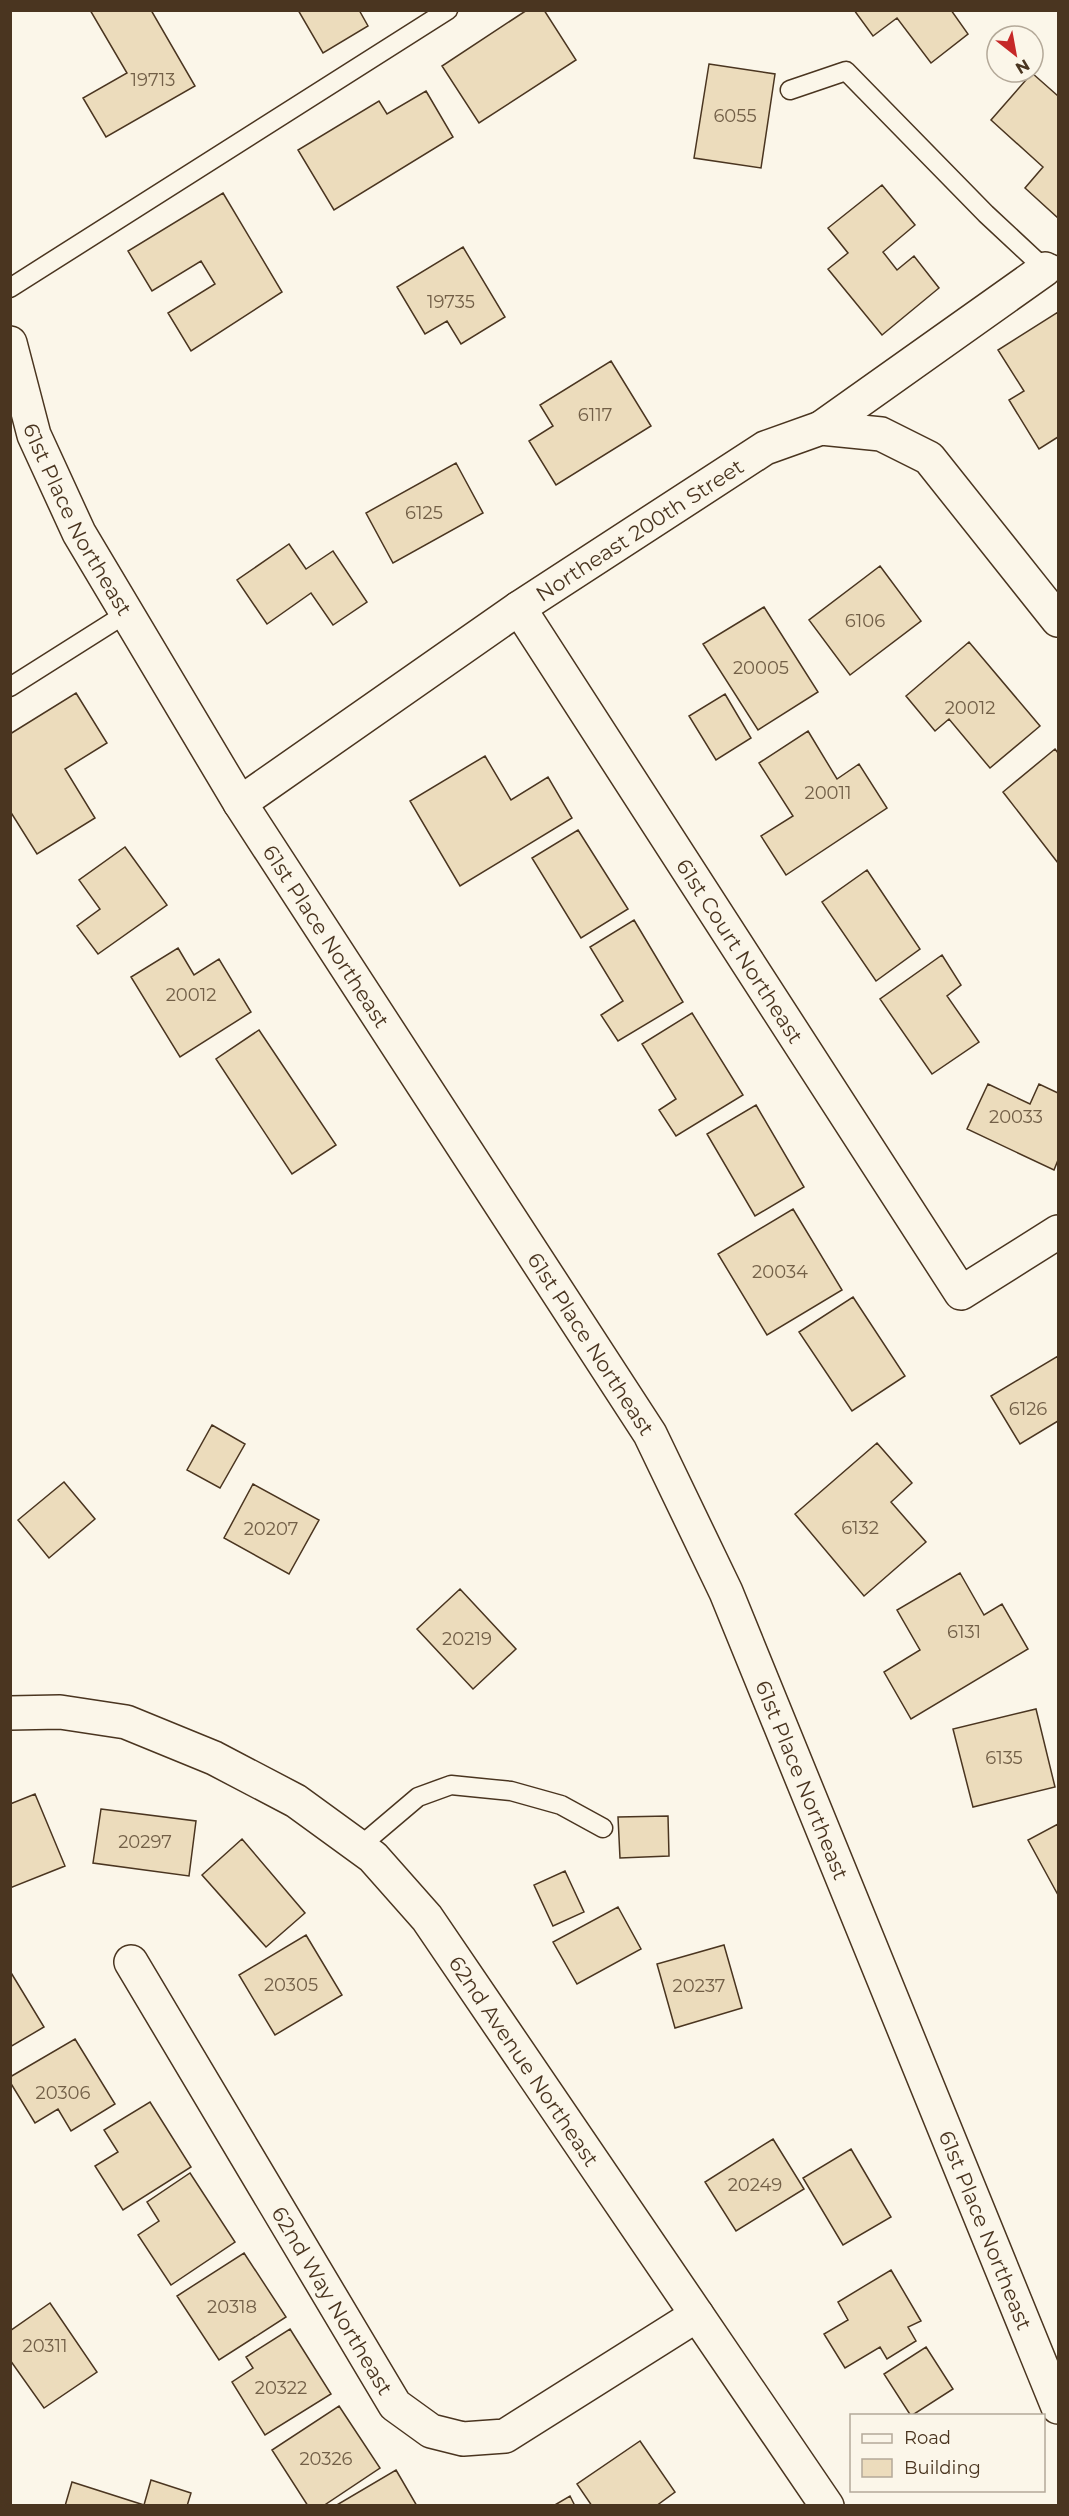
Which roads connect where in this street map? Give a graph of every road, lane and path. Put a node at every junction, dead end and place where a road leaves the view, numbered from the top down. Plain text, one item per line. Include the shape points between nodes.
1 (448, 10) edge
2 (790, 90) dead end
3 (1052, 265) edge
4 (10, 288) edge
5 (10, 343) edge
6 (16, 387) edge
7 (821, 428) junction
8 (519, 609) junction
9 (127, 613) junction
10 (1059, 620) edge
11 (10, 687) edge
12 (240, 803) junction
13 (1059, 1232) edge
14 (10, 1713) edge
15 (603, 1828) dead end
16 (360, 1847) junction
17 (131, 1962) dead end
18 (697, 2315) junction
19 (1059, 2407) edge
20 (827, 2505) edge

1 - 4 lane
2 - 3 lane via 846,70 986,214
3 - 7 street, Northeast 200th Street
5 - 6 street, 61st Place Northeast
6 - 9 street, 61st Place Northeast via 79,533
7 - 8 street, Northeast 200th Street via 765,448
7 - 10 street via 881,434 930,458
8 - 12 street, Northeast 200th Street
8 - 13 street, 61st Court Northeast via 961,1293
9 - 11 lane
9 - 12 street, 61st Place Northeast
12 - 19 street, 61st Place Northeast via 650,1434 726,1592
14 - 16 street, 62nd Avenue Northeast via 60,1712 126,1722 214,1758 296,1801
15 - 16 lane via 561,1804 511,1791 451,1785 418,1797
16 - 18 street, 62nd Avenue Northeast via 427,1918
17 - 18 street, 62nd Way Northeast via 395,2405 431,2431 463,2439 505,2436
18 - 20 street, 62nd Avenue Northeast

